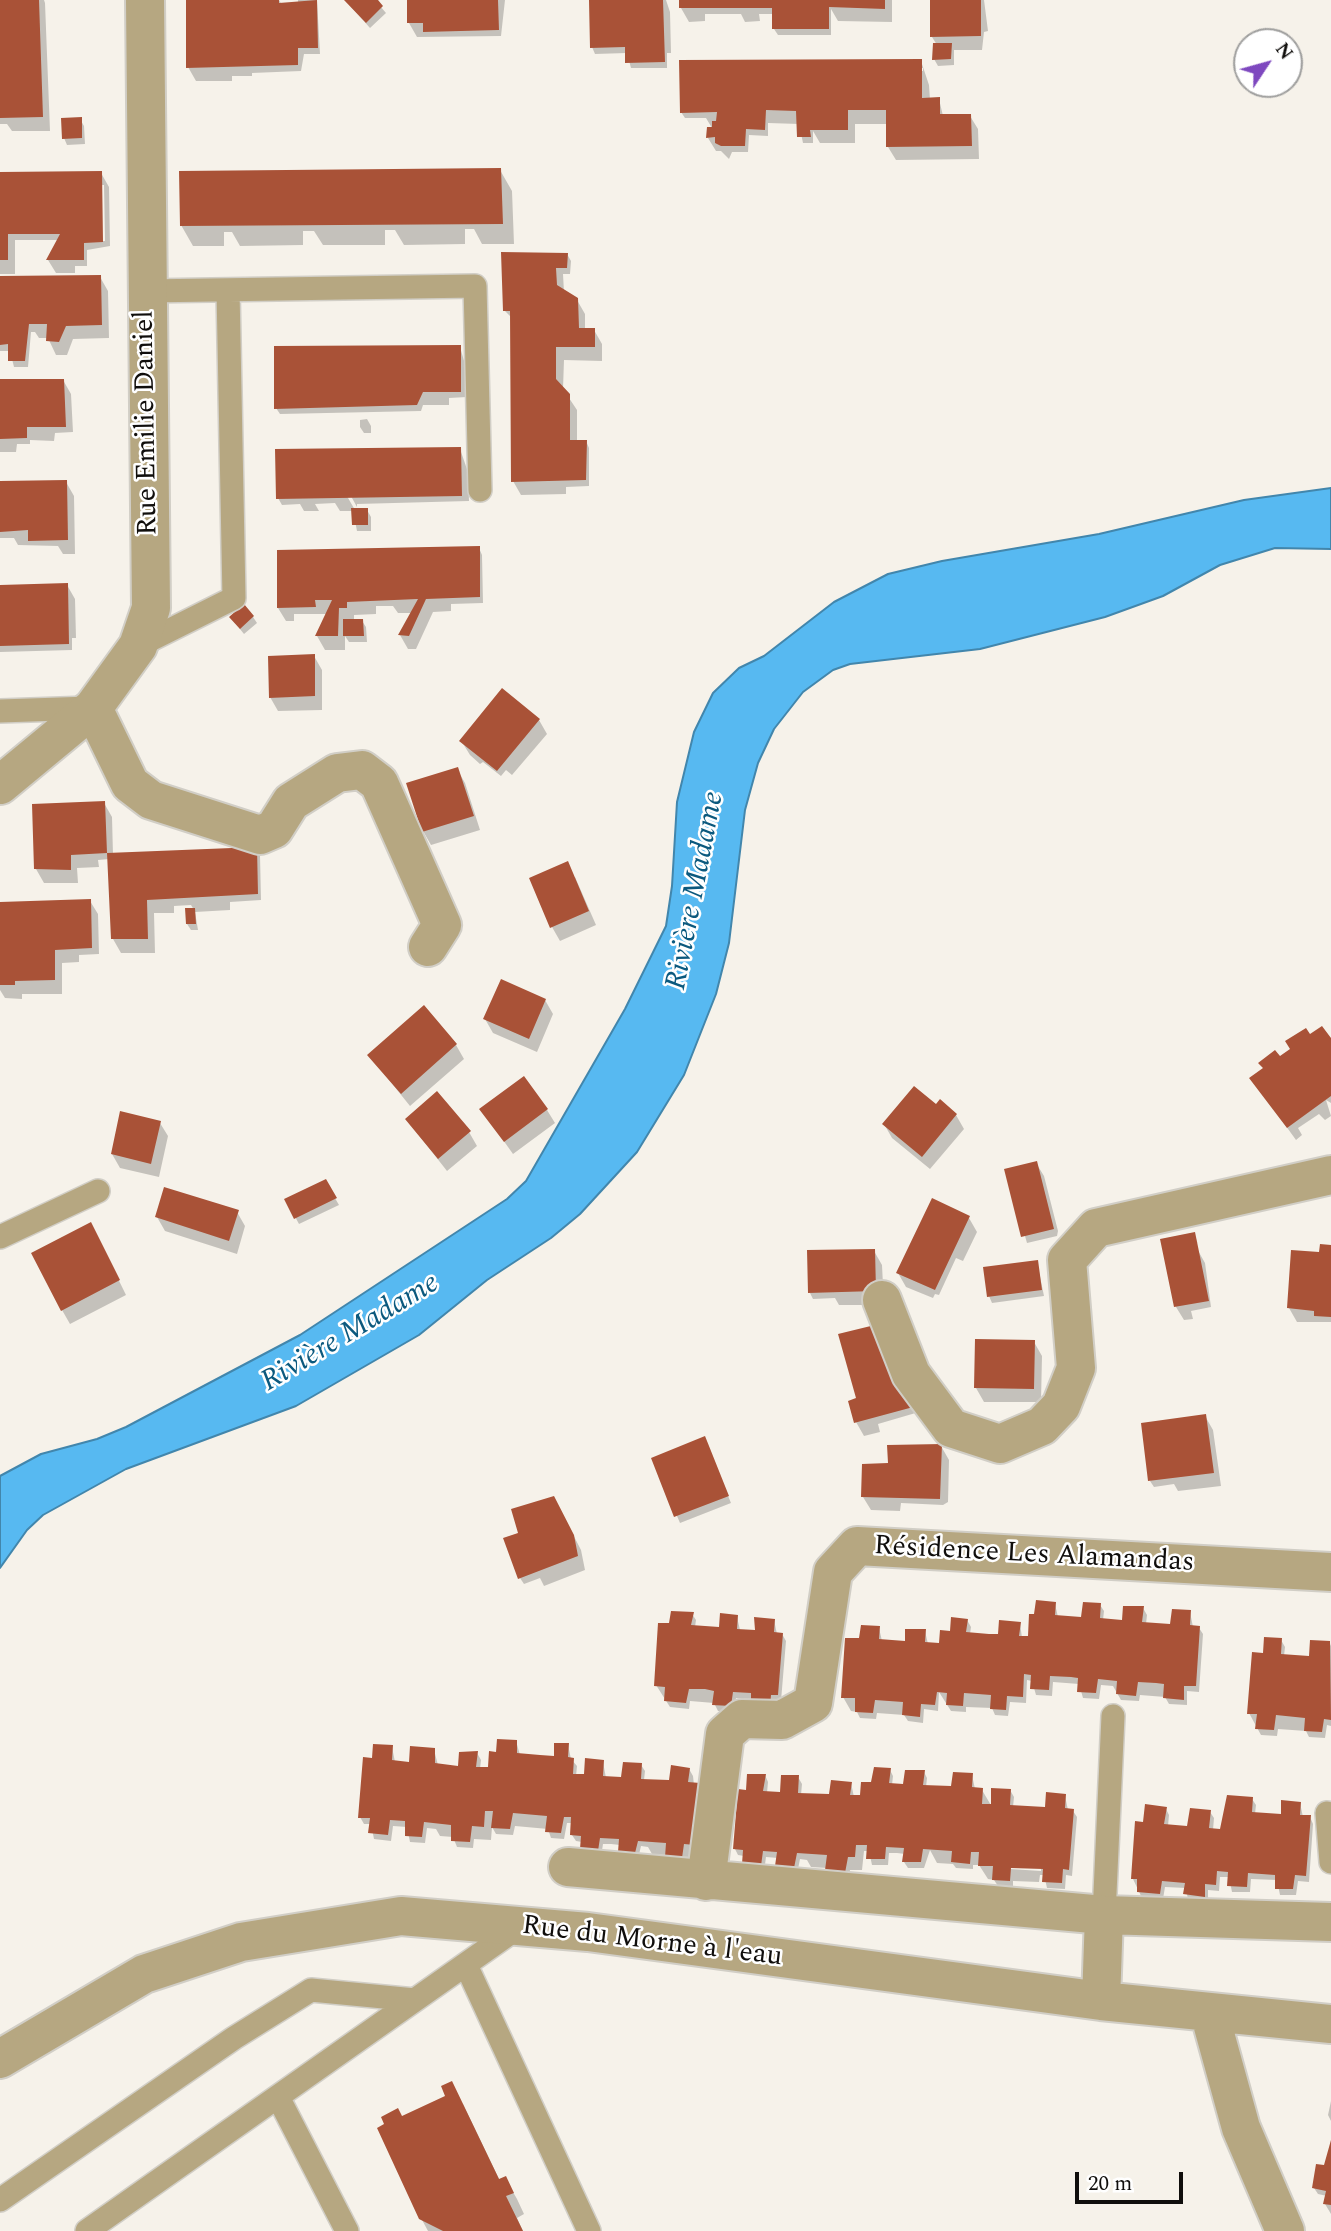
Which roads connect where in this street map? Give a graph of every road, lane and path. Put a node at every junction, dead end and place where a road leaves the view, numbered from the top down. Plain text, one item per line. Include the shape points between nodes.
1 (145, 0) edge
2 (228, 290) junction
3 (146, 291) junction
4 (480, 490) dead end
5 (138, 646) junction
6 (93, 708) junction
7 (0, 711) edge
8 (0, 785) edge
9 (428, 947) dead end
10 (1331, 1175) edge
11 (98, 1191) dead end
12 (0, 1237) edge
13 (882, 1300) dead end
14 (1331, 1572) edge
15 (1113, 1716) dead end
16 (1327, 1813) dead end
17 (1331, 1862) edge
18 (568, 1867) dead end
19 (706, 1881) junction
20 (1104, 1915) junction
21 (1331, 1922) edge
22 (520, 1926) junction
23 (466, 1965) junction
24 (415, 2000) junction
25 (1101, 2001) junction
26 (1209, 2012) junction
27 (1331, 2024) edge
28 (0, 2059) edge
29 (278, 2097) junction
30 (0, 2200) edge
31 (87, 2231) edge
32 (347, 2231) edge
33 (589, 2231) edge
34 (1285, 2231) edge

1 - 3 street, Rue Emilie Daniel
2 - 3 lane
2 - 4 lane via 475,286
2 - 5 lane via 234,598
3 - 5 street, Rue Emilie Daniel via 151,608
5 - 6 street, Rue Emilie Daniel
6 - 7 lane
6 - 8 street, Rue Emilie Daniel
6 - 9 street via 130,784 151,800 260,835 274,829 291,802 337,773 362,770 379,783 442,925
10 - 13 street via 1096,1228 1067,1260 1076,1368 1061,1406 1042,1426 1000,1444 951,1428 911,1374
11 - 12 lane
14 - 19 street, Résidence Les Alamandas via 857,1546 832,1572 813,1703 782,1720 742,1720 725,1734
15 - 20 lane
16 - 17 lane
18 - 19 street
19 - 20 street
20 - 21 street
20 - 25 street
22 - 23 lane
22 - 25 street, Rue du Morne à l'eau
22 - 28 street, Rue du Morne à l'eau via 401,1916 241,1942 144,1974
23 - 24 lane
23 - 33 lane
24 - 29 lane
24 - 30 lane via 311,1990
25 - 26 street, Rue du Morne à l'eau
26 - 27 street, Rue du Morne à l'eau
26 - 34 street via 1241,2128
29 - 31 lane
29 - 32 lane

